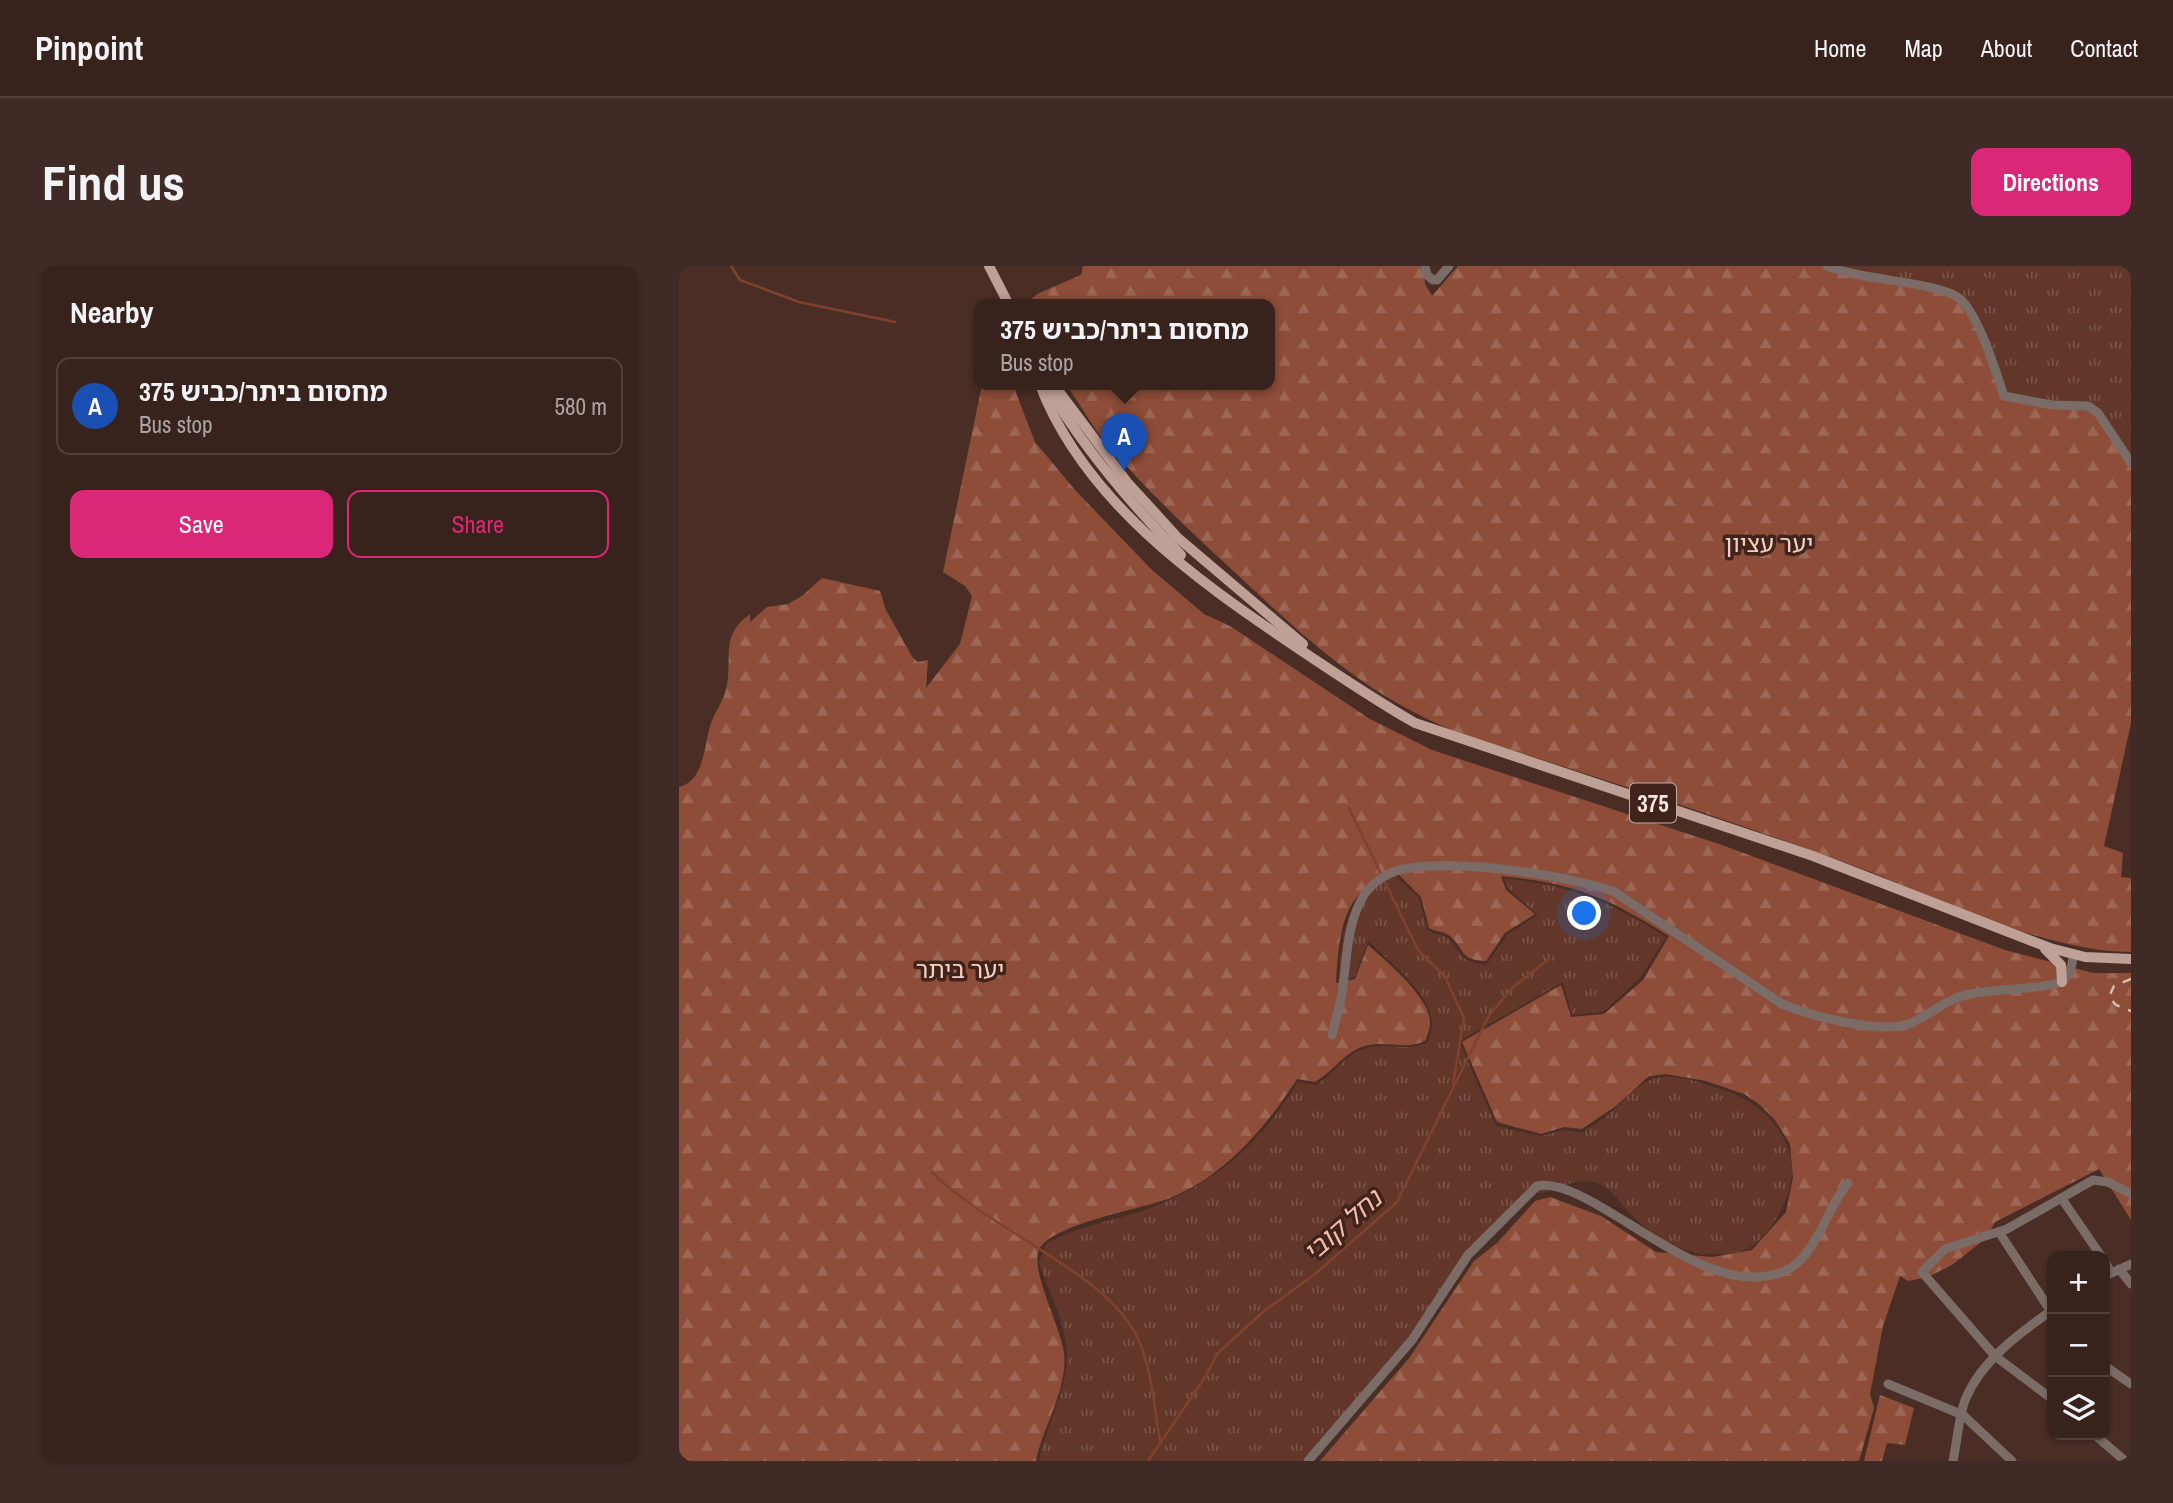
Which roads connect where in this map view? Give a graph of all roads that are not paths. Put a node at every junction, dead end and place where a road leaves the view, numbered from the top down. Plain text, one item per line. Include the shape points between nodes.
1 (989, 266) edge
2 (1425, 266) edge
3 (1449, 266) edge
4 (1827, 266) edge
5 (1006, 299) edge
6 (1042, 390) edge
7 (1050, 390) edge
8 (1058, 390) edge
9 (2131, 463) edge
10 (1224, 598) junction
11 (1342, 678) junction
12 (2027, 940) junction
13 (2074, 954) junction
14 (2131, 959) edge
15 (2062, 982) junction
16 (1332, 1035) dead end
17 (1848, 1183) dead end
18 (2131, 1194) edge
19 (2062, 1199) junction
20 (2000, 1232) junction
21 (2098, 1251) edge
22 (2131, 1264) edge
23 (2112, 1272) edge
24 (2131, 1284) edge
25 (2047, 1303) edge
26 (2048, 1314) edge
27 (1995, 1356) junction
28 (2110, 1369) edge
29 (1888, 1384) dead end
30 (2131, 1384) edge
31 (2047, 1395) edge
32 (1963, 1415) junction
33 (2101, 1440) edge
34 (1308, 1461) edge
35 (1953, 1461) edge
36 (2013, 1461) edge
37 (2125, 1461) edge

1 - 5 main road
2 - 3 street via 1433,280
4 - 9 street via 1958,298 1972,316 2004,396 2088,406 2098,412
6 - 10 main road, 375 via 1051,415 1089,472 1153,539
7 - 10 main road via 1121,492
8 - 11 main road via 1127,482 1178,538
10 - 11 main road, 375
11 - 12 main road, 375 via 1437,732 1813,856
12 - 13 main road, 375
12 - 15 main road via 2057,958
13 - 14 main road, 375
13 - 15 street
15 - 16 street via 1966,995 1937,1006 1914,1022 1894,1027 1804,1014 1782,1004 1613,891 1502,870 1432,866 1400,870 1378,880 1364,895 1351,927
17 - 34 street via 1793,1266 1773,1276 1738,1278 1712,1271 1573,1193 1537,1186 1468,1255 1412,1340
18 - 19 street via 2098,1180
19 - 20 street
19 - 21 street
20 - 25 street
20 - 27 street via 1945,1249 1922,1272
22 - 23 street
23 - 24 street
26 - 27 street
27 - 31 street
27 - 32 street via 1965,1399
28 - 30 street
29 - 32 street
32 - 35 street
32 - 36 street
33 - 37 street

